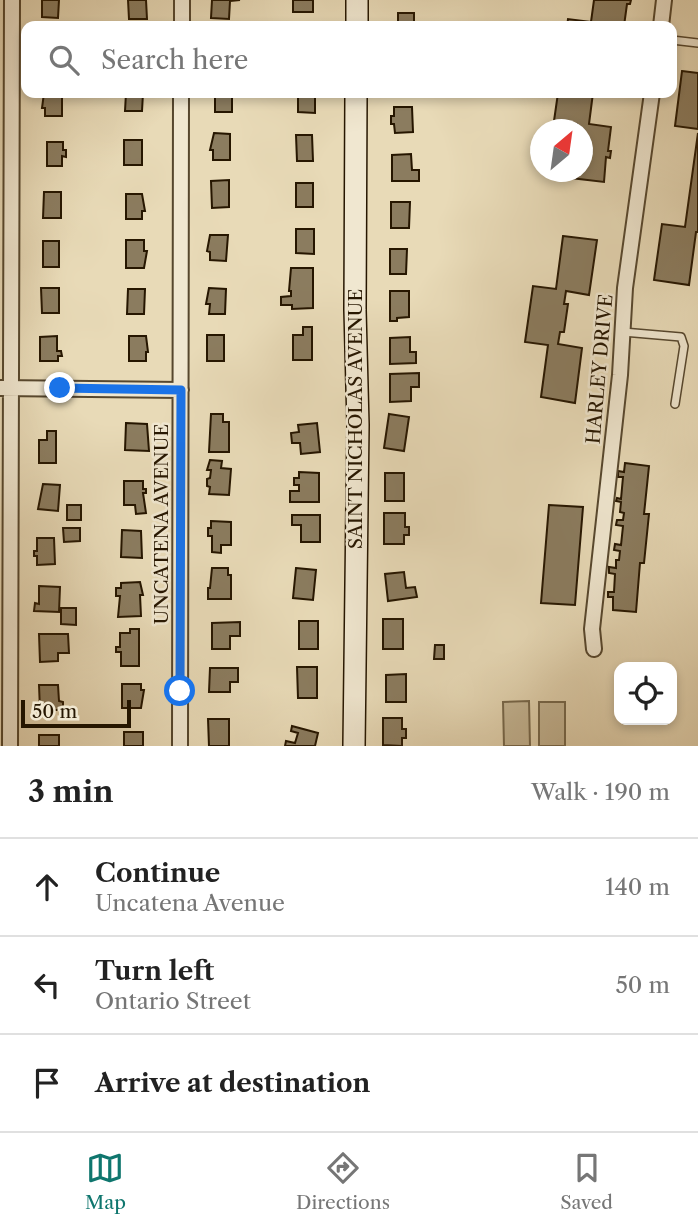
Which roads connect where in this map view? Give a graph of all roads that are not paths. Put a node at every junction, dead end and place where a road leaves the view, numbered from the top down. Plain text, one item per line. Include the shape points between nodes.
1 (12, 0) edge
2 (182, 0) edge
3 (357, 0) edge
4 (664, 0) edge
5 (182, 21) edge
6 (357, 21) edge
7 (662, 21) edge
8 (677, 41) edge
9 (698, 43) edge
10 (181, 98) edge
11 (356, 98) edge
12 (651, 98) edge
13 (622, 332) junction
14 (6, 388) edge
15 (181, 390) junction
16 (675, 404) dead end
17 (594, 649) dead end
18 (10, 746) edge
19 (180, 746) edge
20 (354, 746) edge

1 - 14 street
2 - 5 street
3 - 6 street
4 - 7 street
8 - 9 lane
10 - 15 street, UNCATENA AVENUE
11 - 20 street, SAINT NICHOLAS AVENUE
12 - 13 street, HARLEY DRIVE
13 - 16 lane via 681,337 684,346
13 - 17 street, HARLEY DRIVE via 592,629
14 - 15 street
14 - 18 street
15 - 19 street, UNCATENA AVENUE

